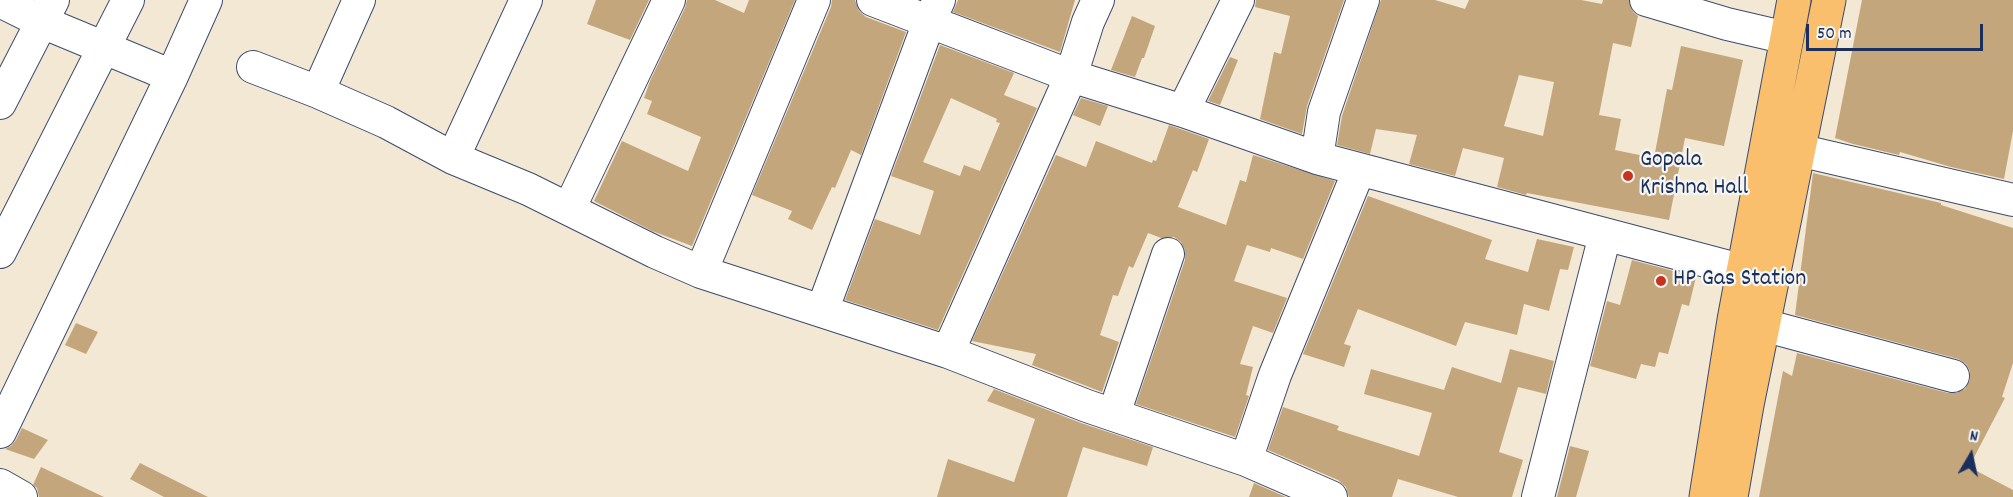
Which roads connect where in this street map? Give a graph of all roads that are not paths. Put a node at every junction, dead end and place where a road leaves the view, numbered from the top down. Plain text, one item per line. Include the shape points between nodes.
1 (128, 0) edge
2 (206, 0) edge
3 (359, 0) edge
4 (526, 0) edge
5 (669, 0) edge
6 (814, 0) edge
7 (873, 0) edge
8 (1098, 0) edge
9 (1238, 0) edge
10 (1363, 0) edge
11 (1646, 0) edge
12 (1794, 0) edge
13 (1828, 0) edge
14 (0, 1) edge
15 (48, 11) edge
16 (934, 11) edge
17 (1787, 38) junction
18 (104, 48) junction
19 (253, 67) dead end
20 (172, 76) junction
21 (1071, 76) junction
22 (318, 92) junction
23 (0, 103) edge
24 (1183, 111) junction
25 (1798, 150) junction
26 (453, 158) junction
27 (1317, 158) junction
28 (1359, 170) junction
29 (2013, 200) edge
30 (569, 209) junction
31 (1605, 235) junction
32 (0, 252) edge
33 (1168, 254) dead end
34 (1744, 271) junction
35 (701, 272) junction
36 (822, 311) junction
37 (1749, 322) junction
38 (948, 352) junction
39 (1953, 376) dead end
40 (1114, 414) junction
41 (0, 432) edge
42 (1245, 460) junction
43 (0, 485) edge
44 (21, 497) edge
45 (1331, 497) edge
46 (1538, 497) edge
47 (1706, 497) edge
48 (1731, 497) edge

1 - 18 street
2 - 20 street
3 - 22 street
4 - 26 street
5 - 30 street
6 - 35 street
7 - 16 street
8 - 21 street
9 - 24 street
10 - 27 street via 1324,112
11 - 17 street
12 - 17 main road
13 - 25 main road
14 - 15 street
15 - 18 street
15 - 23 street
16 - 21 street
16 - 36 street
17 - 34 main road
18 - 20 street
18 - 32 street
19 - 22 street
20 - 41 street
21 - 24 street
21 - 38 street
22 - 26 street
24 - 27 street
25 - 29 street
25 - 37 main road
26 - 30 street
27 - 28 street
28 - 31 street
28 - 42 street via 1275,375
30 - 35 street
31 - 34 street
31 - 46 street
33 - 40 street
34 - 37 main road
35 - 36 street
36 - 38 street
37 - 39 street
37 - 47 main road
37 - 48 main road
38 - 40 street
40 - 42 street
42 - 45 street
43 - 44 street

